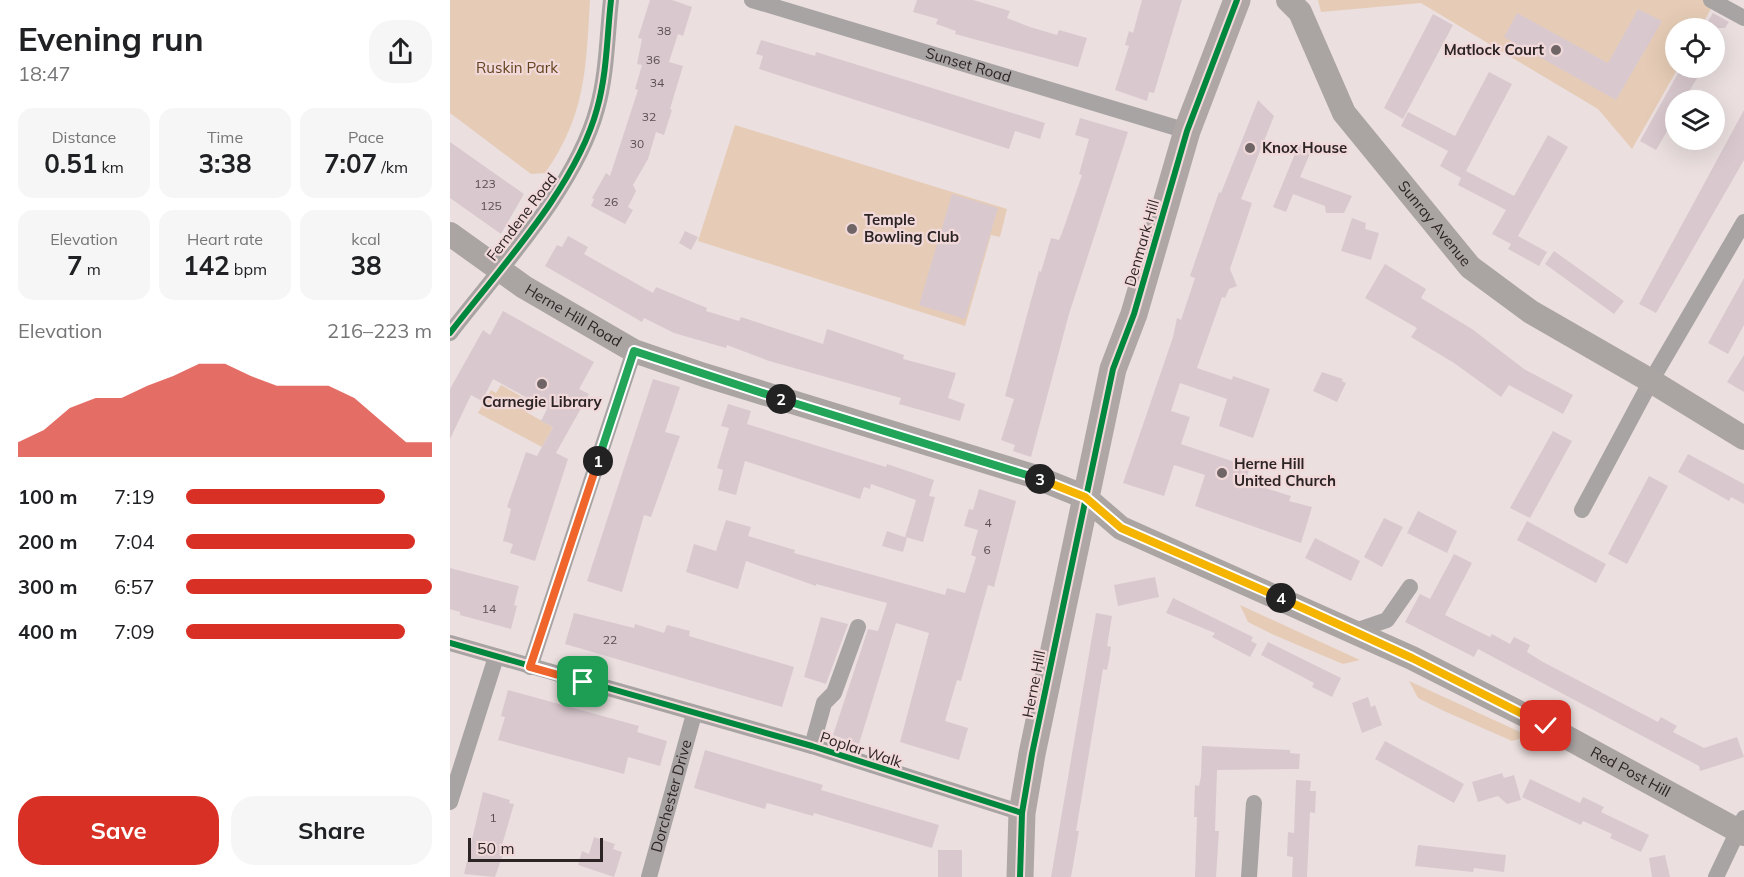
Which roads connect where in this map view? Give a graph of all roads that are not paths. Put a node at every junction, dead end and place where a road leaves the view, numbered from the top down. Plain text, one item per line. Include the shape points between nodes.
1 (611, 0) edge
2 (752, 0) edge
3 (1237, 0) edge
4 (1288, 0) edge
5 (1711, 0) edge
6 (1744, 18) edge
7 (1187, 131) junction
8 (1744, 222) edge
9 (450, 234) edge
10 (498, 270) junction
11 (450, 333) edge
12 (634, 351) junction
13 (1651, 381) junction
14 (1744, 438) edge
15 (1085, 497) junction
16 (1582, 510) dead end
17 (1410, 587) dead end
18 (858, 627) dead end
19 (1356, 631) junction
20 (450, 643) edge
21 (496, 657) junction
22 (530, 667) junction
23 (694, 714) junction
24 (812, 746) junction
25 (450, 802) edge
26 (1254, 803) dead end
27 (1022, 813) junction
28 (1742, 827) edge
29 (650, 877) edge
30 (1020, 877) edge
31 (1249, 877) edge
32 (1716, 877) edge

1 - 10 street, Ferndene Road via 597,108 583,149 562,185
2 - 7 street, Sunset Road
3 - 7 main road, Denmark Hill
4 - 13 street, Sunray Avenue via 1300,12 1344,113 1470,267 1531,312
5 - 6 street
7 - 15 main road, Denmark Hill via 1134,314 1113,369
8 - 13 street
9 - 10 street, Herne Hill Road
10 - 11 street, Ferndene Road
10 - 12 street, Herne Hill Road
12 - 15 street, Herne Hill Road via 1010,468
12 - 22 street
13 - 14 street, Sunray Avenue
13 - 16 street
15 - 19 street, Red Post Hill via 1121,528
15 - 27 main road, Herne Hill
17 - 19 street via 1387,620
18 - 24 street via 834,693 824,702
19 - 28 street, Red Post Hill
20 - 21 street, Poplar Walk
21 - 22 street, Poplar Walk
21 - 25 street
22 - 23 street, Poplar Walk
23 - 24 street, Poplar Walk
23 - 29 street, Dorchester Drive
24 - 27 street, Poplar Walk
26 - 31 street
27 - 30 main road, Herne Hill
28 - 32 street

